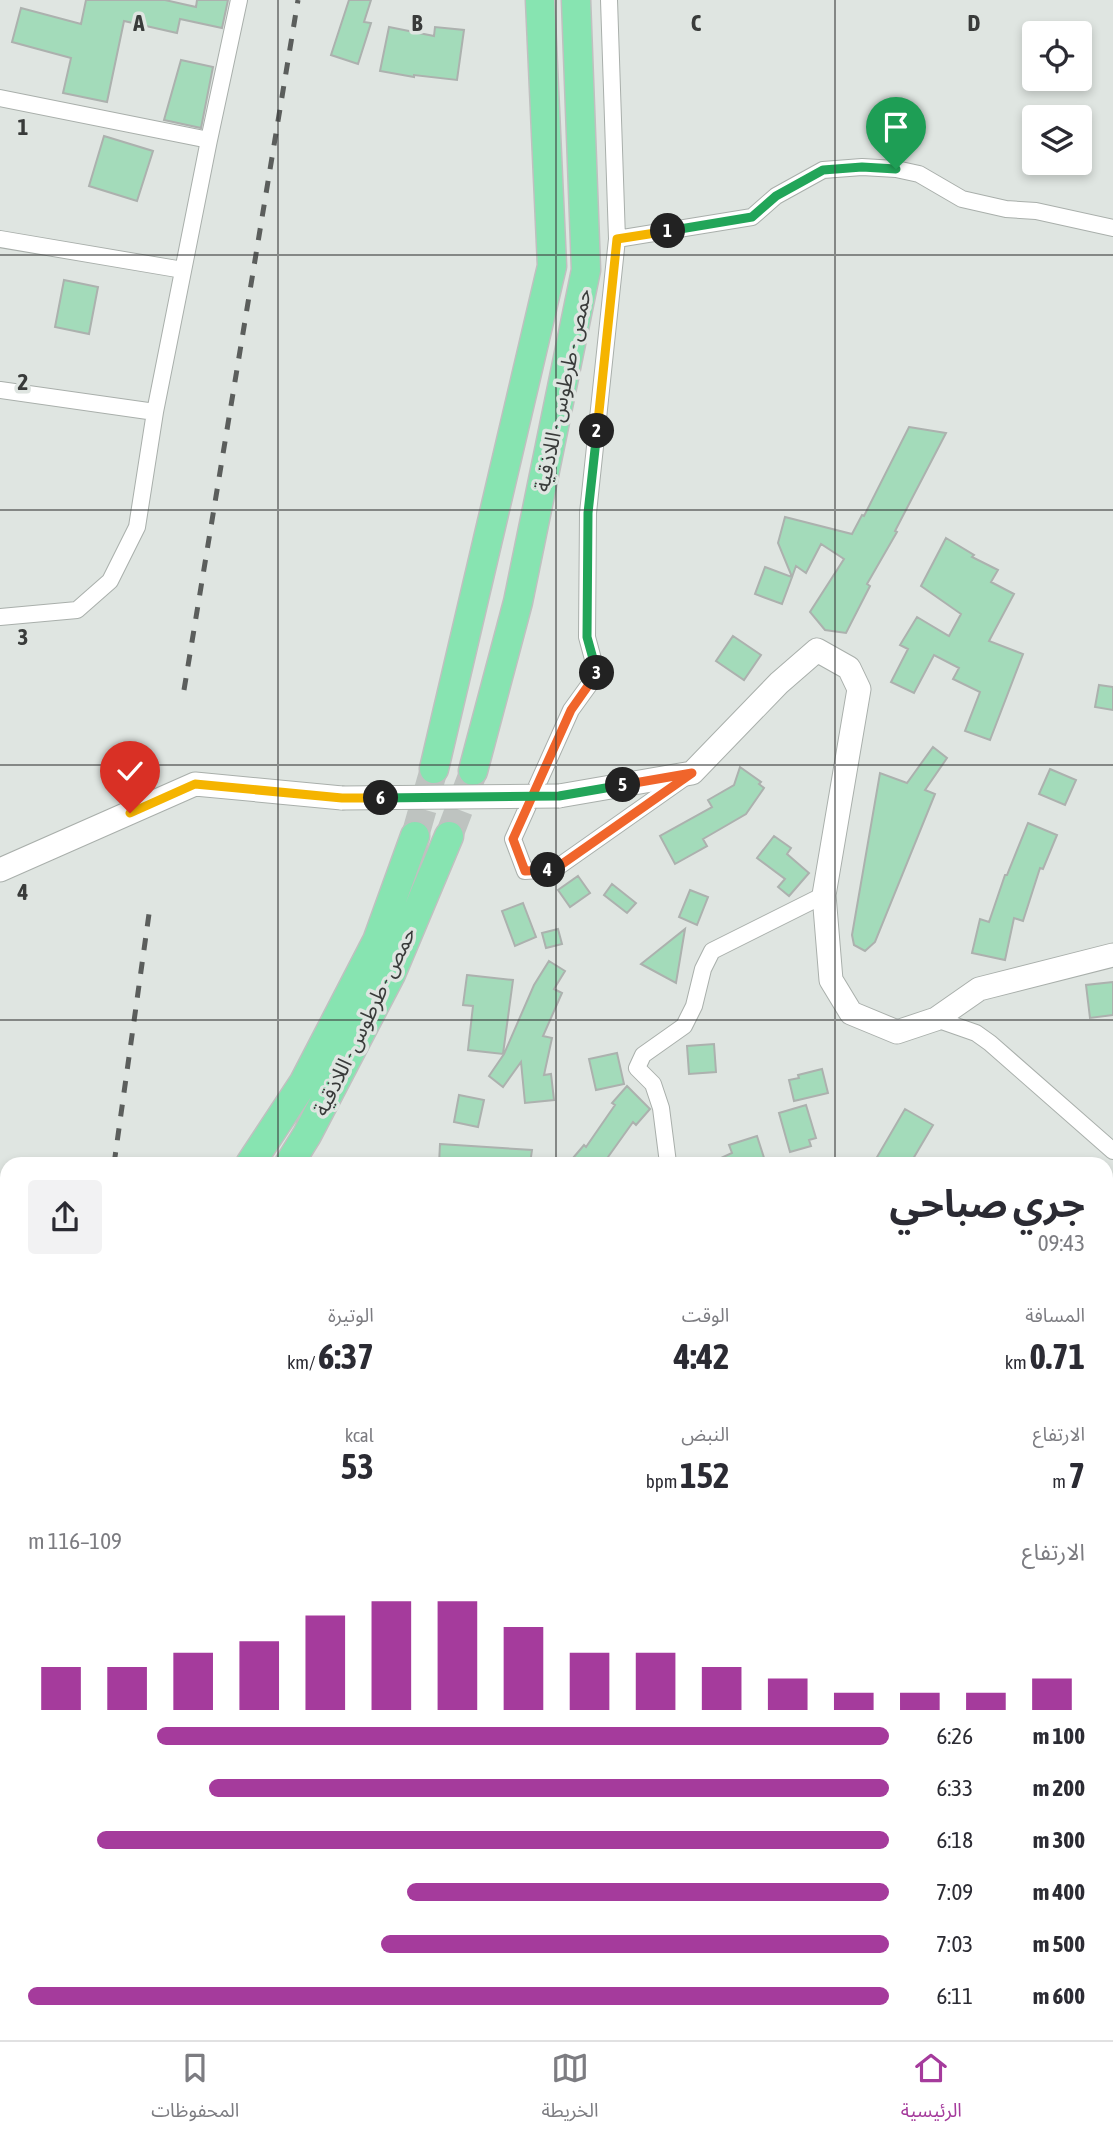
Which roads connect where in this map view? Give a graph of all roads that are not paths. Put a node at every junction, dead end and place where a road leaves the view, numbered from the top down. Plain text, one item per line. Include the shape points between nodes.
1 (239, 0) edge
2 (540, 0) edge
3 (576, 0) edge
4 (609, 0) edge
5 (0, 98) edge
6 (209, 140) junction
7 (1113, 228) edge
8 (0, 239) edge
9 (617, 239) junction
10 (183, 270) junction
11 (0, 390) edge
12 (155, 412) junction
13 (0, 617) edge
14 (434, 769) tunnel mouth
15 (473, 771) tunnel mouth
16 (692, 773) junction
17 (415, 836) tunnel mouth
18 (449, 836) tunnel mouth
19 (0, 870) edge
20 (824, 895) junction
21 (1113, 954) edge
22 (936, 1018) junction
23 (1113, 1151) edge
24 (255, 1157) edge
25 (293, 1157) edge
26 (667, 1157) edge

1 - 6 street
2 - 14 highway, حمص - طرطوس - اللاذقية via 552,266
3 - 15 highway, حمص - طرطوس - اللاذقية via 586,271 518,602
4 - 9 street
5 - 6 street
6 - 10 street
7 - 9 street via 962,199 919,174 862,167 823,170 776,196 752,217
8 - 10 street
9 - 16 street via 588,513 587,637 597,674 571,710 513,839 525,871 555,869
10 - 12 street
11 - 12 street
12 - 13 street via 137,527 110,581 77,610
16 - 19 main road, bridge via 559,796 342,798 195,784
16 - 20 main road via 817,650 849,668 859,689
17 - 24 highway, حمص - طرطوس - اللاذقية via 377,942 304,1082
18 - 25 highway, حمص - طرطوس - اللاذقية via 391,974
20 - 22 main road via 831,980 851,1013 897,1032
20 - 26 street via 712,951 684,1026 643,1055 637,1068 653,1084
21 - 22 main road via 979,989
22 - 23 street via 976,1033

